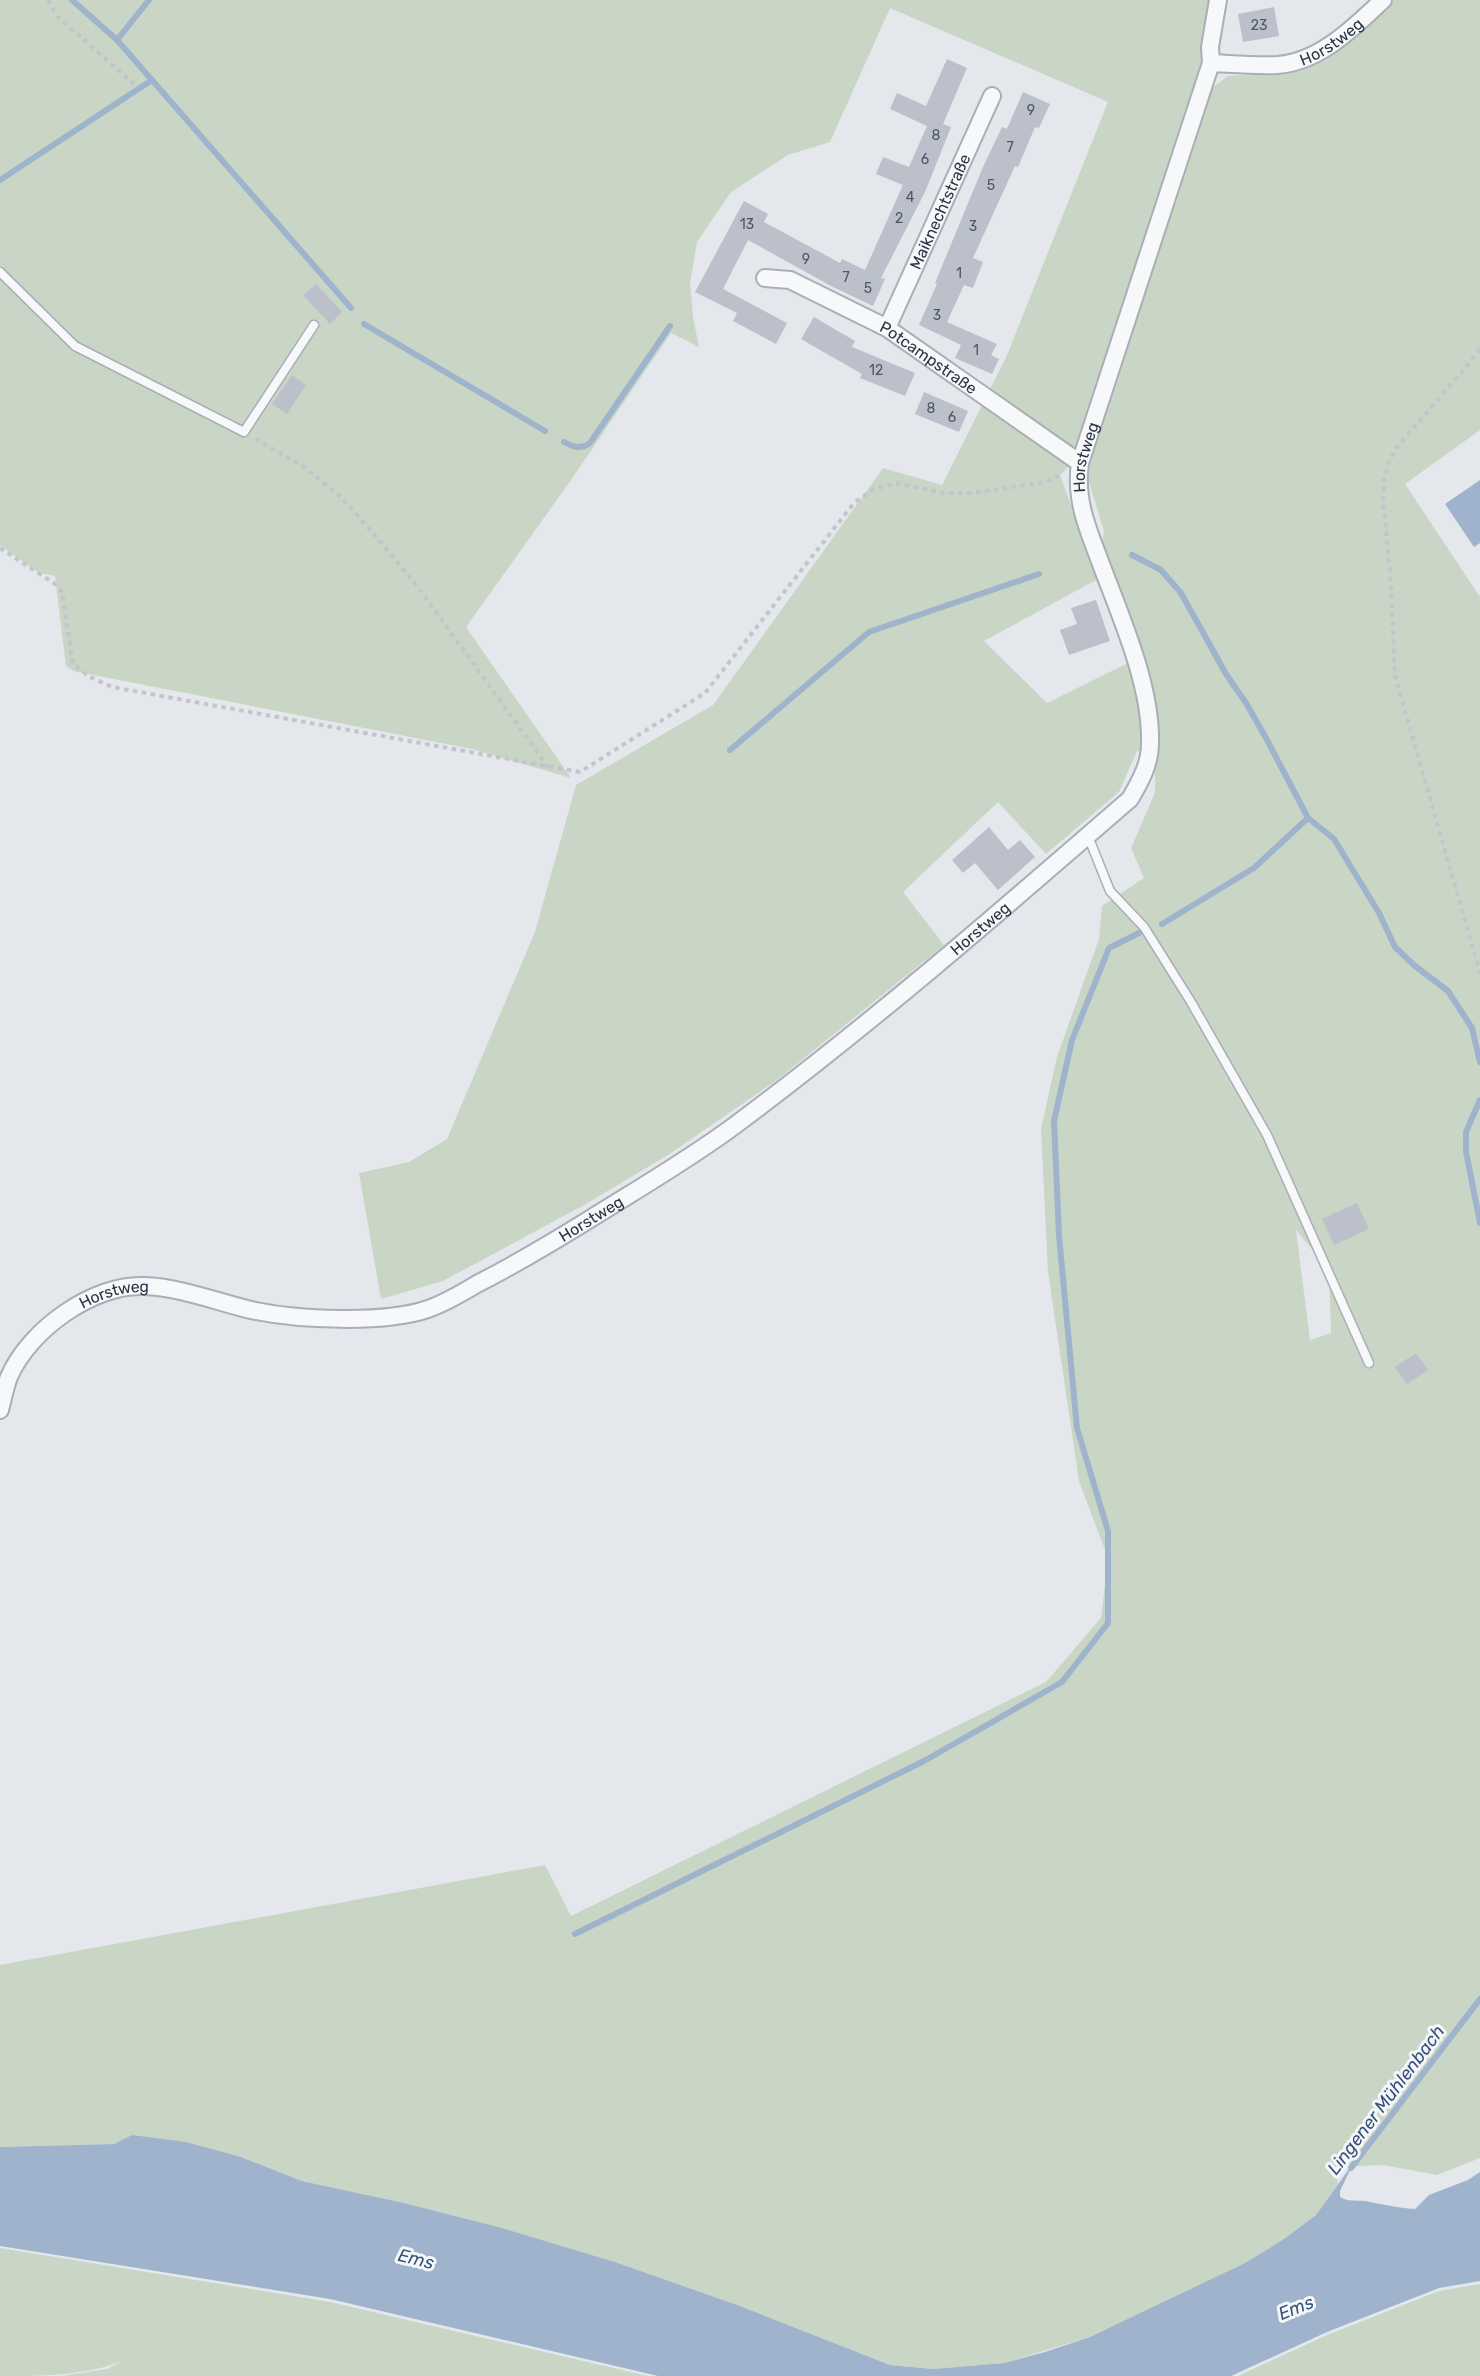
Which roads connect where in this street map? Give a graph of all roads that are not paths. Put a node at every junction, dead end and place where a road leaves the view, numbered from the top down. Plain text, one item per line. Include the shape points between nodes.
1 (1218, 0) edge
2 (1383, 0) edge
3 (1211, 63) junction
4 (992, 96) dead end
5 (0, 272) edge
6 (765, 278) dead end
7 (314, 325) dead end
8 (887, 328) junction
9 (1080, 463) junction
10 (1088, 836) junction
11 (1370, 1363) dead end
12 (0, 1410) edge

1 - 3 street
2 - 3 street, Horstweg via 1342,37 1311,56 1279,65
3 - 9 street, Horstweg
4 - 8 street, Maiknechtstraße
5 - 7 lane via 75,346 244,432
6 - 8 street, Potcampstraße via 790,280
8 - 9 street, Potcampstraße
9 - 10 street, Horstweg via 1077,481 1083,516 1137,663 1149,718 1150,746 1143,777 1130,799
10 - 11 lane via 1110,891 1144,927 1267,1135
10 - 12 street, Horstweg via 830,1051 732,1127 529,1257 427,1310 382,1317 302,1316 256,1311 144,1286 114,1288 87,1299 52,1323 27,1348 9,1376

